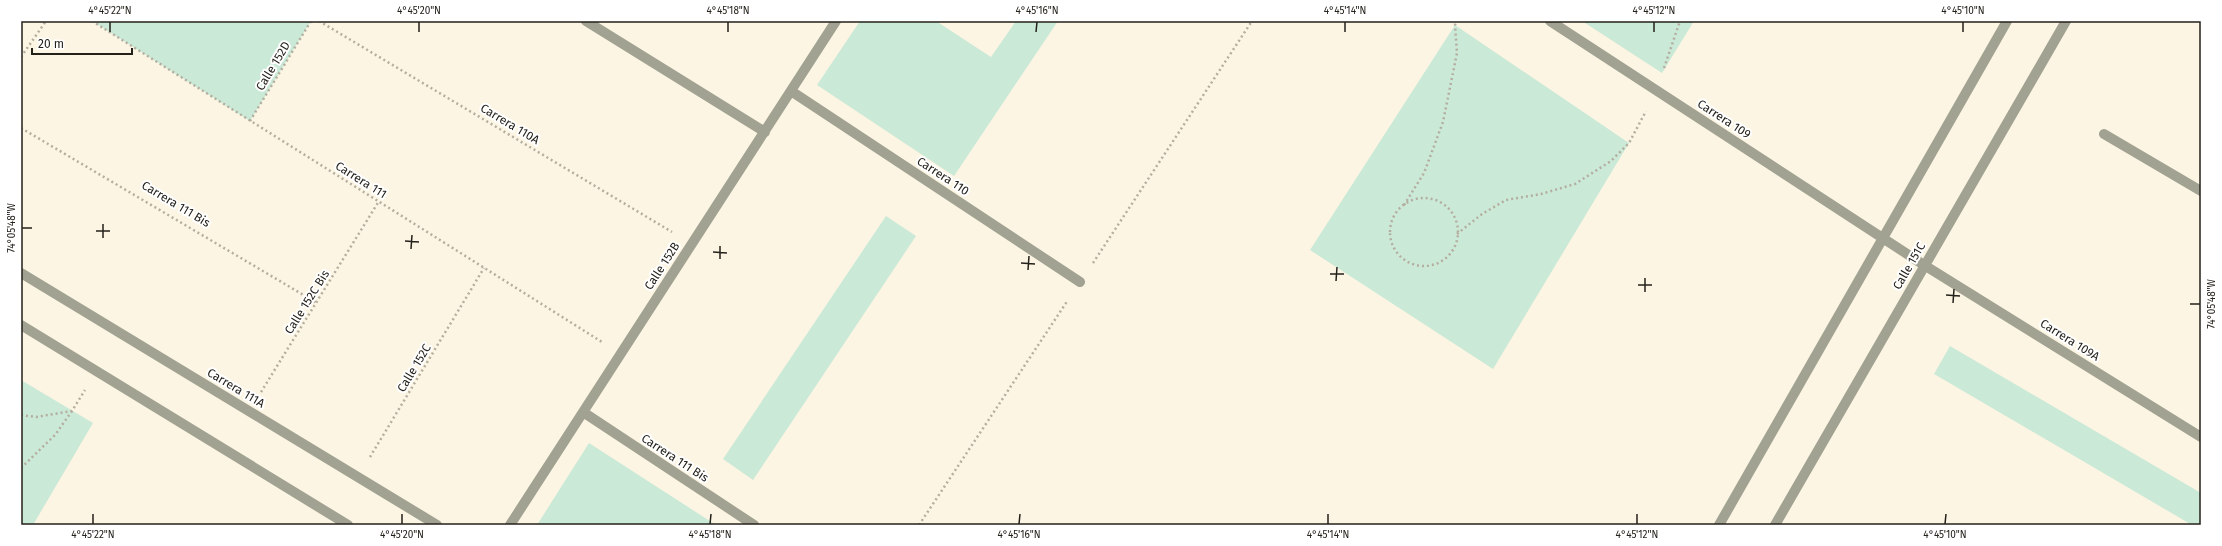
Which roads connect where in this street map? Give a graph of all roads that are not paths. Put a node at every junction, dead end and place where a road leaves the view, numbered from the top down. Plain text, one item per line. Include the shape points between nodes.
1 (586, 21) edge
2 (836, 21) edge
3 (1550, 21) edge
4 (2007, 21) edge
5 (2066, 21) edge
6 (791, 91) junction
7 (765, 132) junction
8 (2104, 134) dead end
9 (2201, 191) edge
10 (1883, 238) junction
11 (1924, 265) junction
12 (21, 273) edge
13 (1080, 282) dead end
14 (21, 325) edge
15 (583, 412) junction
16 (2201, 437) edge
17 (348, 525) edge
18 (438, 525) edge
19 (510, 525) edge
20 (754, 525) edge
21 (1719, 525) edge
22 (1776, 525) edge

1 - 7 street
2 - 6 street, Calle 152B
3 - 10 street, Carrera 109
4 - 10 street
5 - 11 street, Calle 151C
6 - 7 street, Calle 152B
6 - 13 street, Carrera 110
7 - 15 street, Calle 152B
8 - 9 street
10 - 11 street, Carrera 109
10 - 21 street
11 - 16 street, Carrera 109A
11 - 22 street, Calle 151C
12 - 18 street, Carrera 111A
14 - 17 street
15 - 19 street, Calle 152B
15 - 20 street, Carrera 111 Bis

